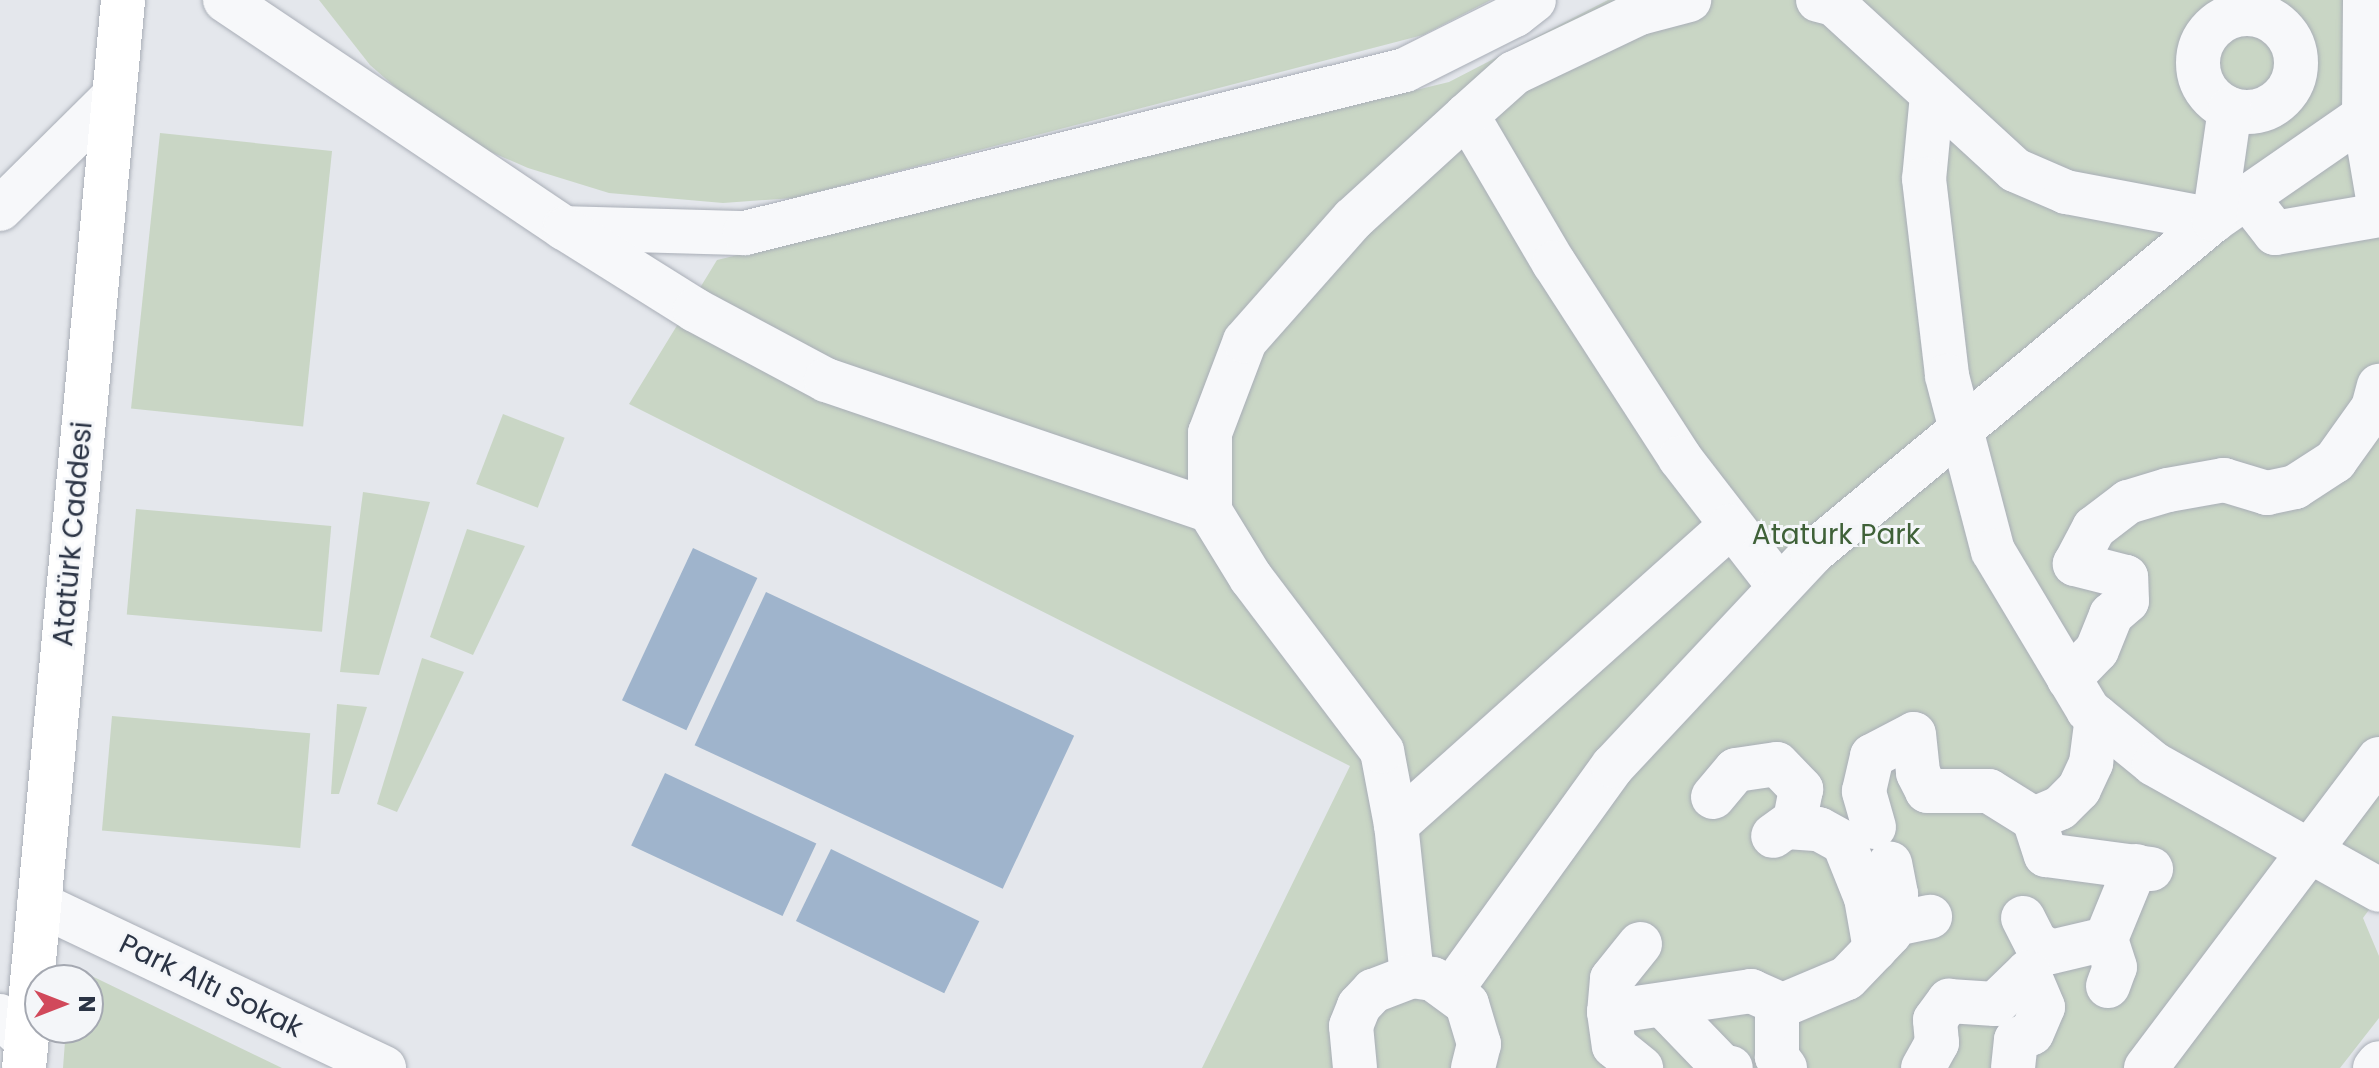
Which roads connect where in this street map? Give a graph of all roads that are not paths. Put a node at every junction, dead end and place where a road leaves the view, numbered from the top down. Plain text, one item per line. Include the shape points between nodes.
1 (123, 0) edge
2 (225, 0) edge
3 (1534, 0) edge
4 (1689, 0) edge
5 (1818, 0) edge
6 (2365, 0) edge
7 (2363, 53) junction
8 (2295, 56) junction
9 (1932, 95) junction
10 (112, 98) junction
11 (2230, 109) junction
12 (1467, 115) junction
13 (2372, 119) edge
14 (2379, 205) edge
15 (2230, 208) junction
16 (0, 209) edge
17 (2379, 215) edge
18 (564, 228) junction
19 (2379, 386) edge
20 (1961, 430) junction
21 (1210, 511) junction
22 (1730, 526) junction
23 (1779, 586) junction
24 (2069, 679) junction
25 (2097, 717) junction
26 (2379, 759) edge
27 (1713, 797) dead end
28 (2034, 819) junction
29 (1396, 825) junction
30 (2310, 851) junction
31 (2379, 890) edge
32 (39, 904) junction
33 (2023, 918) dead end
34 (1899, 930) junction
35 (2106, 939) junction
36 (1640, 944) dead end
37 (1432, 982) junction
38 (2108, 986) dead end
39 (1973, 1003) junction
40 (1783, 1005) junction
41 (1664, 1006) junction
42 (1609, 1012) junction
43 (17, 1041) edge
44 (338, 1059) edge
45 (2013, 1062) edge
46 (2379, 1063) edge
47 (1767, 1064) edge
48 (1475, 1067) edge
49 (384, 1068) edge
50 (1355, 1068) edge
51 (1641, 1068) edge
52 (1731, 1068) edge
53 (1923, 1068) edge
54 (2146, 1068) edge
55 (2375, 1068) edge

1 - 10 main road, Atatürk Caddesi
2 - 18 street
3 - 18 street via 1515,15 1405,70 745,233
4 - 12 street via 1640,13 1514,73
5 - 9 street via 1834,4
6 - 7 street
7 - 8 street
7 - 13 street
8 - 11 street via 2289,88 2278,101 2264,109
8 - 11 street via 2292,42 2270,19 2241,14 2213,26 2198,54 2198,71 2209,94
9 - 15 street via 2015,170 2053,187
9 - 20 street via 1924,179 1947,376
10 - 16 street
10 - 32 main road, Atatürk Caddesi
11 - 15 street
12 - 21 street via 1353,219 1245,341 1210,433
12 - 22 street via 1563,276
13 - 14 street
13 - 15 street
15 - 17 street via 2275,233
15 - 20 street
18 - 21 street via 695,310 826,380
19 - 24 street via 2373,408 2335,461 2295,487 2267,493 2224,480 2168,490 2128,502 2094,528 2075,564 2126,577 2127,601 2111,615 2097,650
20 - 23 street
20 - 24 street via 1993,551
21 - 29 street via 1251,578 1382,751
22 - 23 street
22 - 29 street
23 - 37 street via 1613,766
24 - 25 street
25 - 28 street via 2091,763 2079,789 2060,808
25 - 30 street via 2154,764
26 - 30 street
27 - 34 street via 1736,770 1777,764 1801,789 1795,820 1780,832 1819,829 1844,843 1866,898
28 - 34 street via 1989,791 1927,791 1918,773 1914,734 1872,756 1864,791 1896,894
28 - 35 street via 2046,855 2144,867
29 - 37 street
30 - 31 street
30 - 54 street
32 - 43 main road, Atatürk Caddesi
32 - 44 street, Park Altı Sokak
33 - 35 street via 2036,943 2051,952
34 - 40 street via 1847,978
35 - 38 street via 2115,967
36 - 42 street via 1612,979
37 - 48 street via 1476,1023
37 - 50 street via 1373,991 1359,1006 1350,1047
39 - 45 street via 1977,1022
39 - 45 street via 1995,1004 2028,972 2043,1007 2032,1033 2016,1040
39 - 53 street via 1949,1001 1935,1020 1937,1043
40 - 41 street via 1751,991
40 - 47 street
41 - 42 street
41 - 52 street via 1722,1066
42 - 51 street via 1614,1046
44 - 49 street, Park Altı Sokak
46 - 55 street

